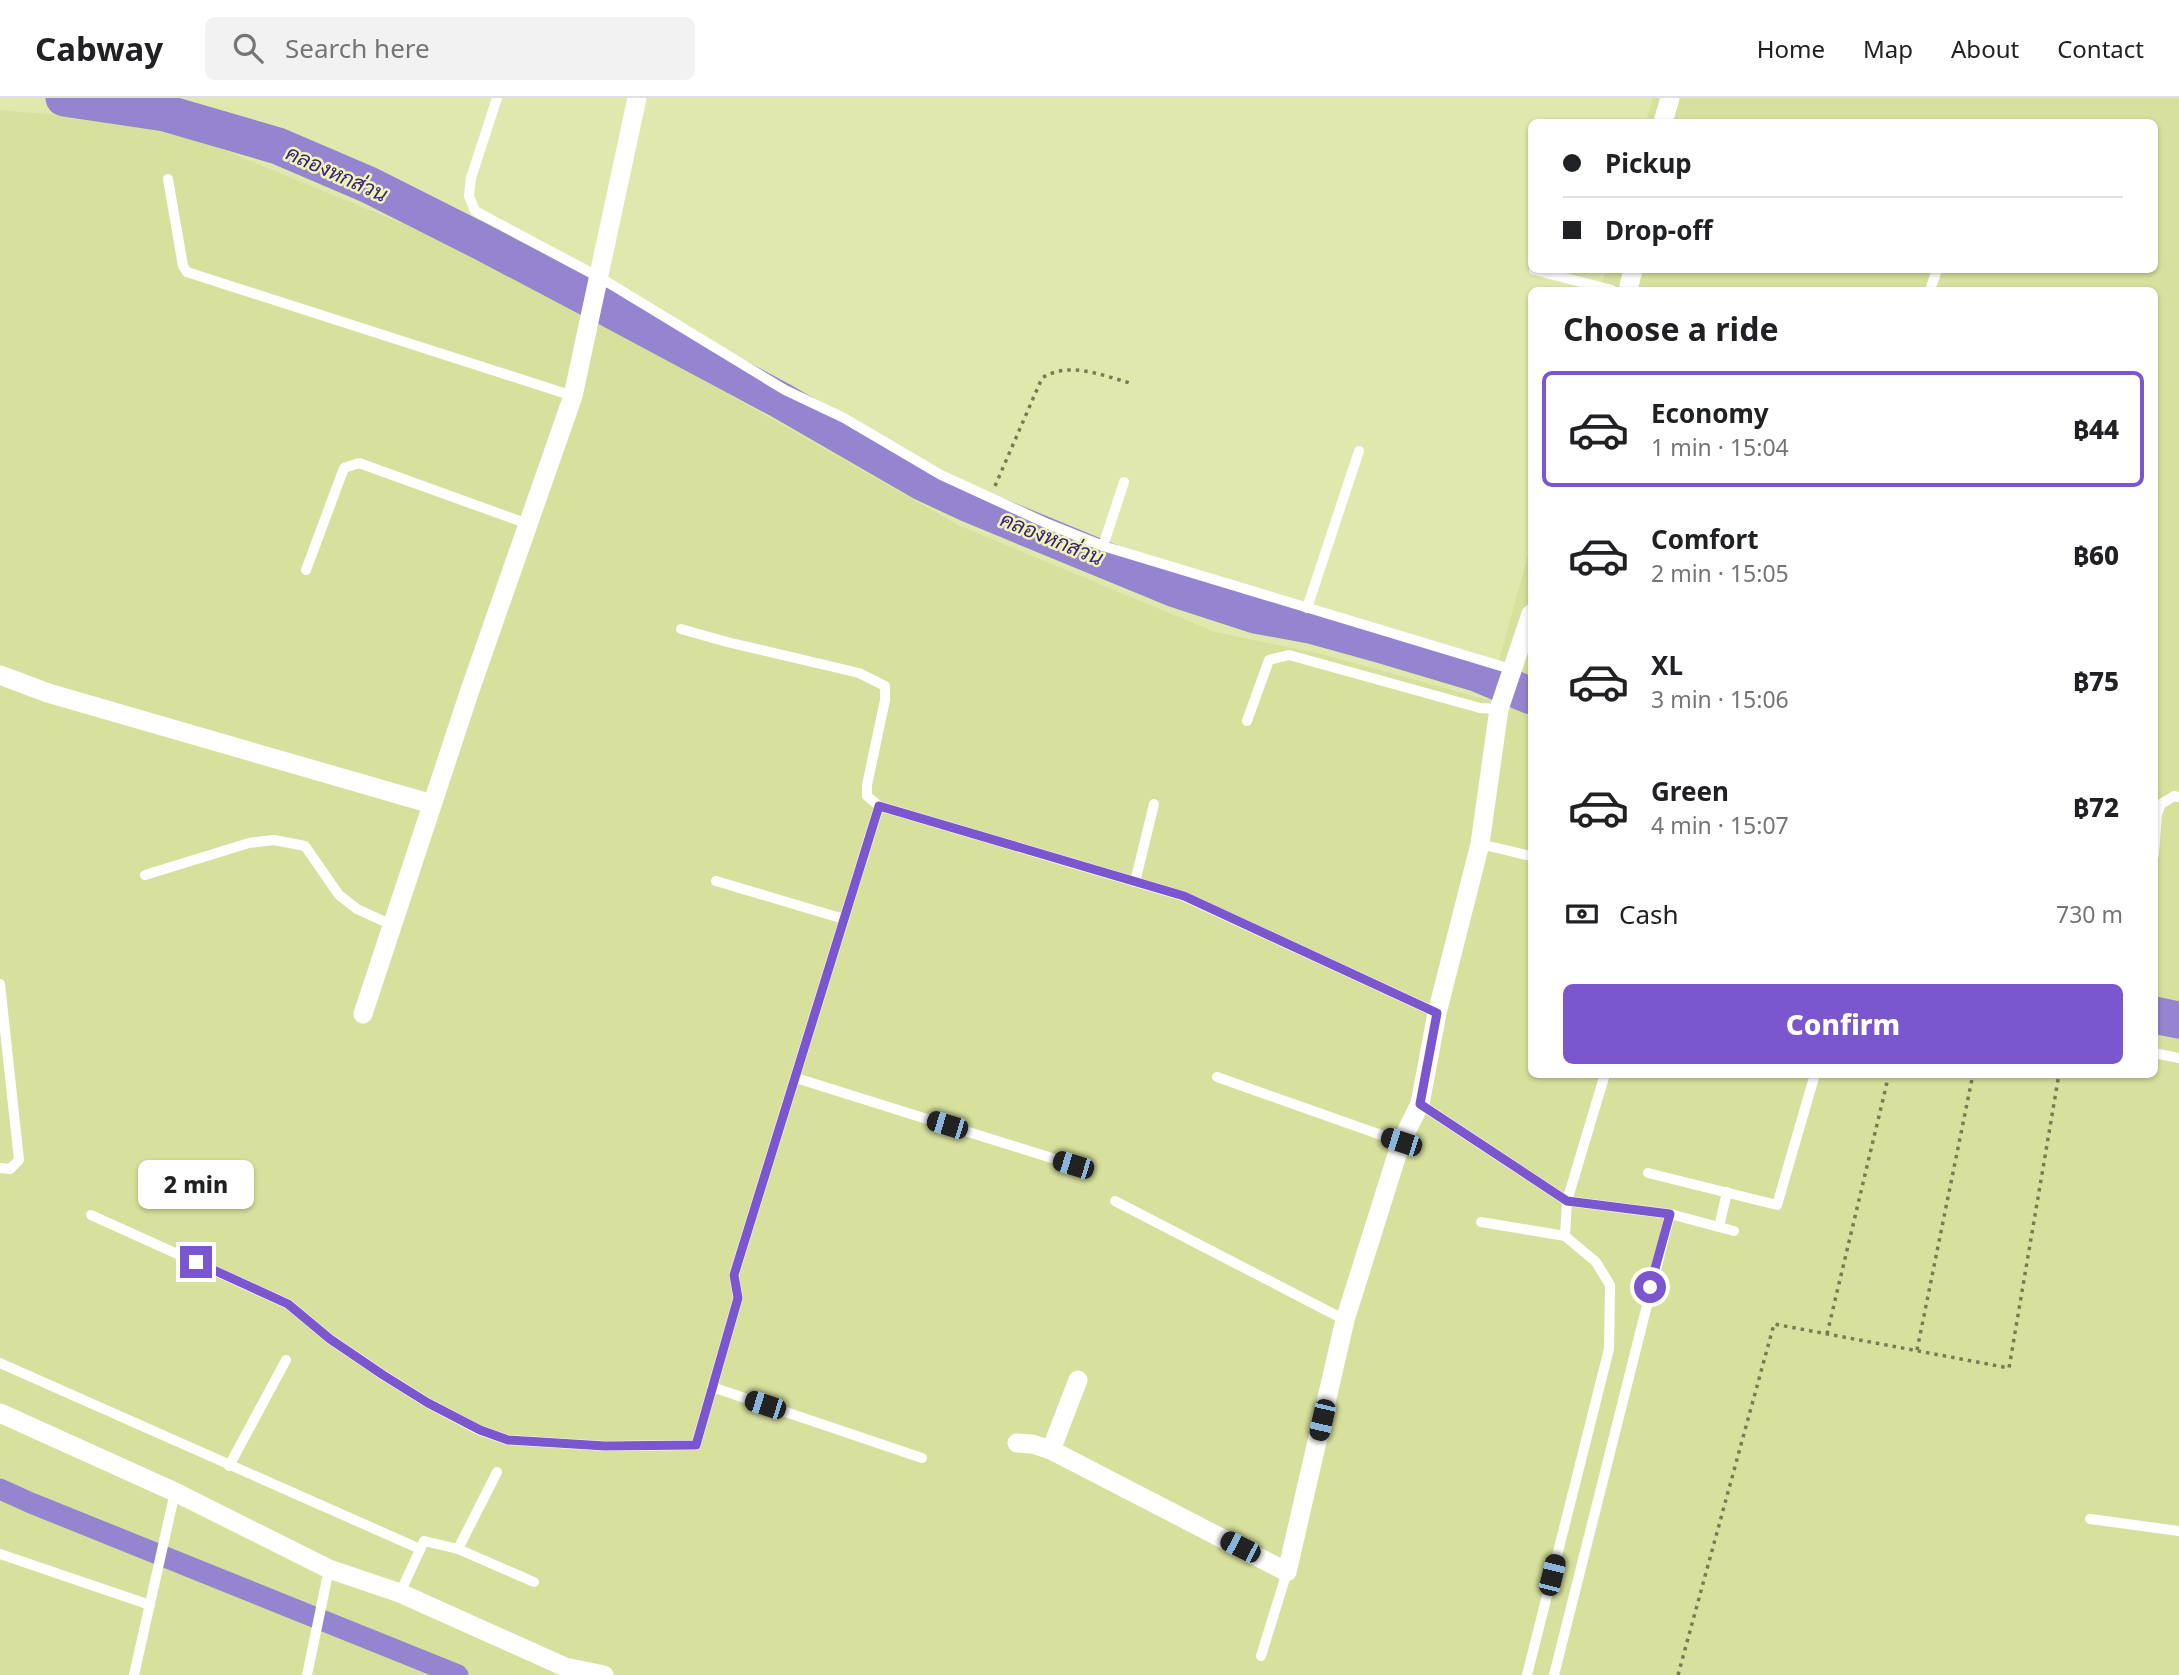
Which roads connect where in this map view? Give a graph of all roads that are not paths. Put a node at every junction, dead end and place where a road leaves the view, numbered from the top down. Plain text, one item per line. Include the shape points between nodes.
1 (496, 98) edge
2 (638, 98) edge
3 (1670, 98) edge
4 (1666, 119) edge
5 (168, 179) dead end
6 (1548, 273) edge
7 (599, 277) junction
8 (1601, 287) edge
9 (573, 396) junction
10 (1359, 452) dead end
11 (1124, 482) dead end
12 (528, 524) junction
13 (1103, 546) junction
14 (306, 570) dead end
15 (1307, 608) junction
16 (1528, 623) edge
17 (681, 629) dead end
18 (1512, 674) junction
19 (0, 675) edge
20 (1499, 709) junction
21 (1247, 721) dead end
22 (2179, 797) edge
23 (432, 804) junction
24 (1153, 804) dead end
25 (879, 806) junction
26 (2158, 812) edge
27 (1480, 844) junction
28 (1528, 855) edge
29 (145, 876) dead end
30 (716, 881) dead end
31 (1135, 882) junction
32 (844, 919) junction
33 (393, 925) junction
34 (0, 985) edge
35 (1437, 1013) junction
36 (363, 1014) dead end
37 (2158, 1054) edge
38 (2179, 1058) edge
39 (1217, 1077) dead end
40 (796, 1078) junction
41 (1604, 1078) edge
42 (1814, 1078) edge
43 (1420, 1104) junction
44 (1401, 1142) junction
45 (1073, 1165) dead end
46 (0, 1168) edge
47 (1648, 1173) dead end
48 (1727, 1192) junction
49 (1115, 1201) dead end
50 (1567, 1201) junction
51 (1670, 1214) junction
52 (91, 1215) dead end
53 (1481, 1222) dead end
54 (1719, 1227) junction
55 (1734, 1231) dead end
56 (1565, 1236) junction
57 (1345, 1320) junction
58 (286, 1360) dead end
59 (0, 1363) edge
60 (1078, 1380) dead end
61 (712, 1387) junction
62 (0, 1413) edge
63 (1017, 1443) dead end
64 (1051, 1450) junction
65 (922, 1458) dead end
66 (229, 1466) junction
67 (498, 1472) dead end
68 (175, 1492) junction
69 (2090, 1520) dead end
70 (2179, 1531) edge
71 (420, 1549) junction
72 (458, 1549) junction
73 (0, 1554) edge
74 (328, 1569) junction
75 (1287, 1572) junction
76 (534, 1583) dead end
77 (400, 1593) junction
78 (150, 1605) junction
79 (1261, 1656) dead end
80 (134, 1675) edge
81 (306, 1675) edge
82 (604, 1675) edge
83 (1527, 1675) edge
84 (1554, 1675) edge

1 - 7 lane via 471,178 469,196 475,211
2 - 7 street
3 - 4 street
5 - 9 lane via 187,272
6 - 8 lane
7 - 9 street
7 - 13 lane via 785,390 844,418 941,475
9 - 12 street
10 - 15 lane
11 - 13 lane
12 - 14 lane via 359,463 344,468
12 - 23 street
13 - 15 lane
15 - 18 lane
16 - 18 street
17 - 25 lane via 847,670 885,686 867,785 867,796
18 - 20 street
19 - 23 street
20 - 21 lane via 1289,655 1269,660
20 - 27 street
22 - 26 lane via 2161,804
23 - 33 street
24 - 31 lane
25 - 31 lane
25 - 32 lane
27 - 28 lane
27 - 35 street
29 - 33 lane via 274,840 304,846 338,895
30 - 32 lane
31 - 35 lane via 1184,896
32 - 40 lane
33 - 36 street
34 - 46 lane via 19,1160 10,1169
35 - 43 street
37 - 38 lane
39 - 44 lane
40 - 45 lane
40 - 61 lane via 734,1275 738,1298
41 - 50 lane
42 - 48 lane via 1777,1205
43 - 44 street
43 - 50 lane
44 - 57 street
47 - 48 lane
48 - 54 lane
49 - 57 lane
50 - 51 lane
50 - 56 lane
51 - 54 lane
51 - 84 lane
52 - 61 lane via 288,1304 330,1339 428,1403 508,1440 696,1445
53 - 56 lane
54 - 55 lane
56 - 83 lane via 1596,1262 1610,1285 1609,1349
57 - 75 street
58 - 66 lane
59 - 66 lane
60 - 64 street
61 - 65 lane
62 - 68 street
63 - 64 street
64 - 75 street
66 - 71 lane
67 - 72 lane
68 - 74 street
68 - 78 lane
69 - 70 lane
71 - 72 lane via 424,1541
71 - 77 lane
72 - 76 lane
73 - 78 lane
74 - 77 street
74 - 81 lane
75 - 79 lane
77 - 82 street via 565,1667
78 - 80 lane

